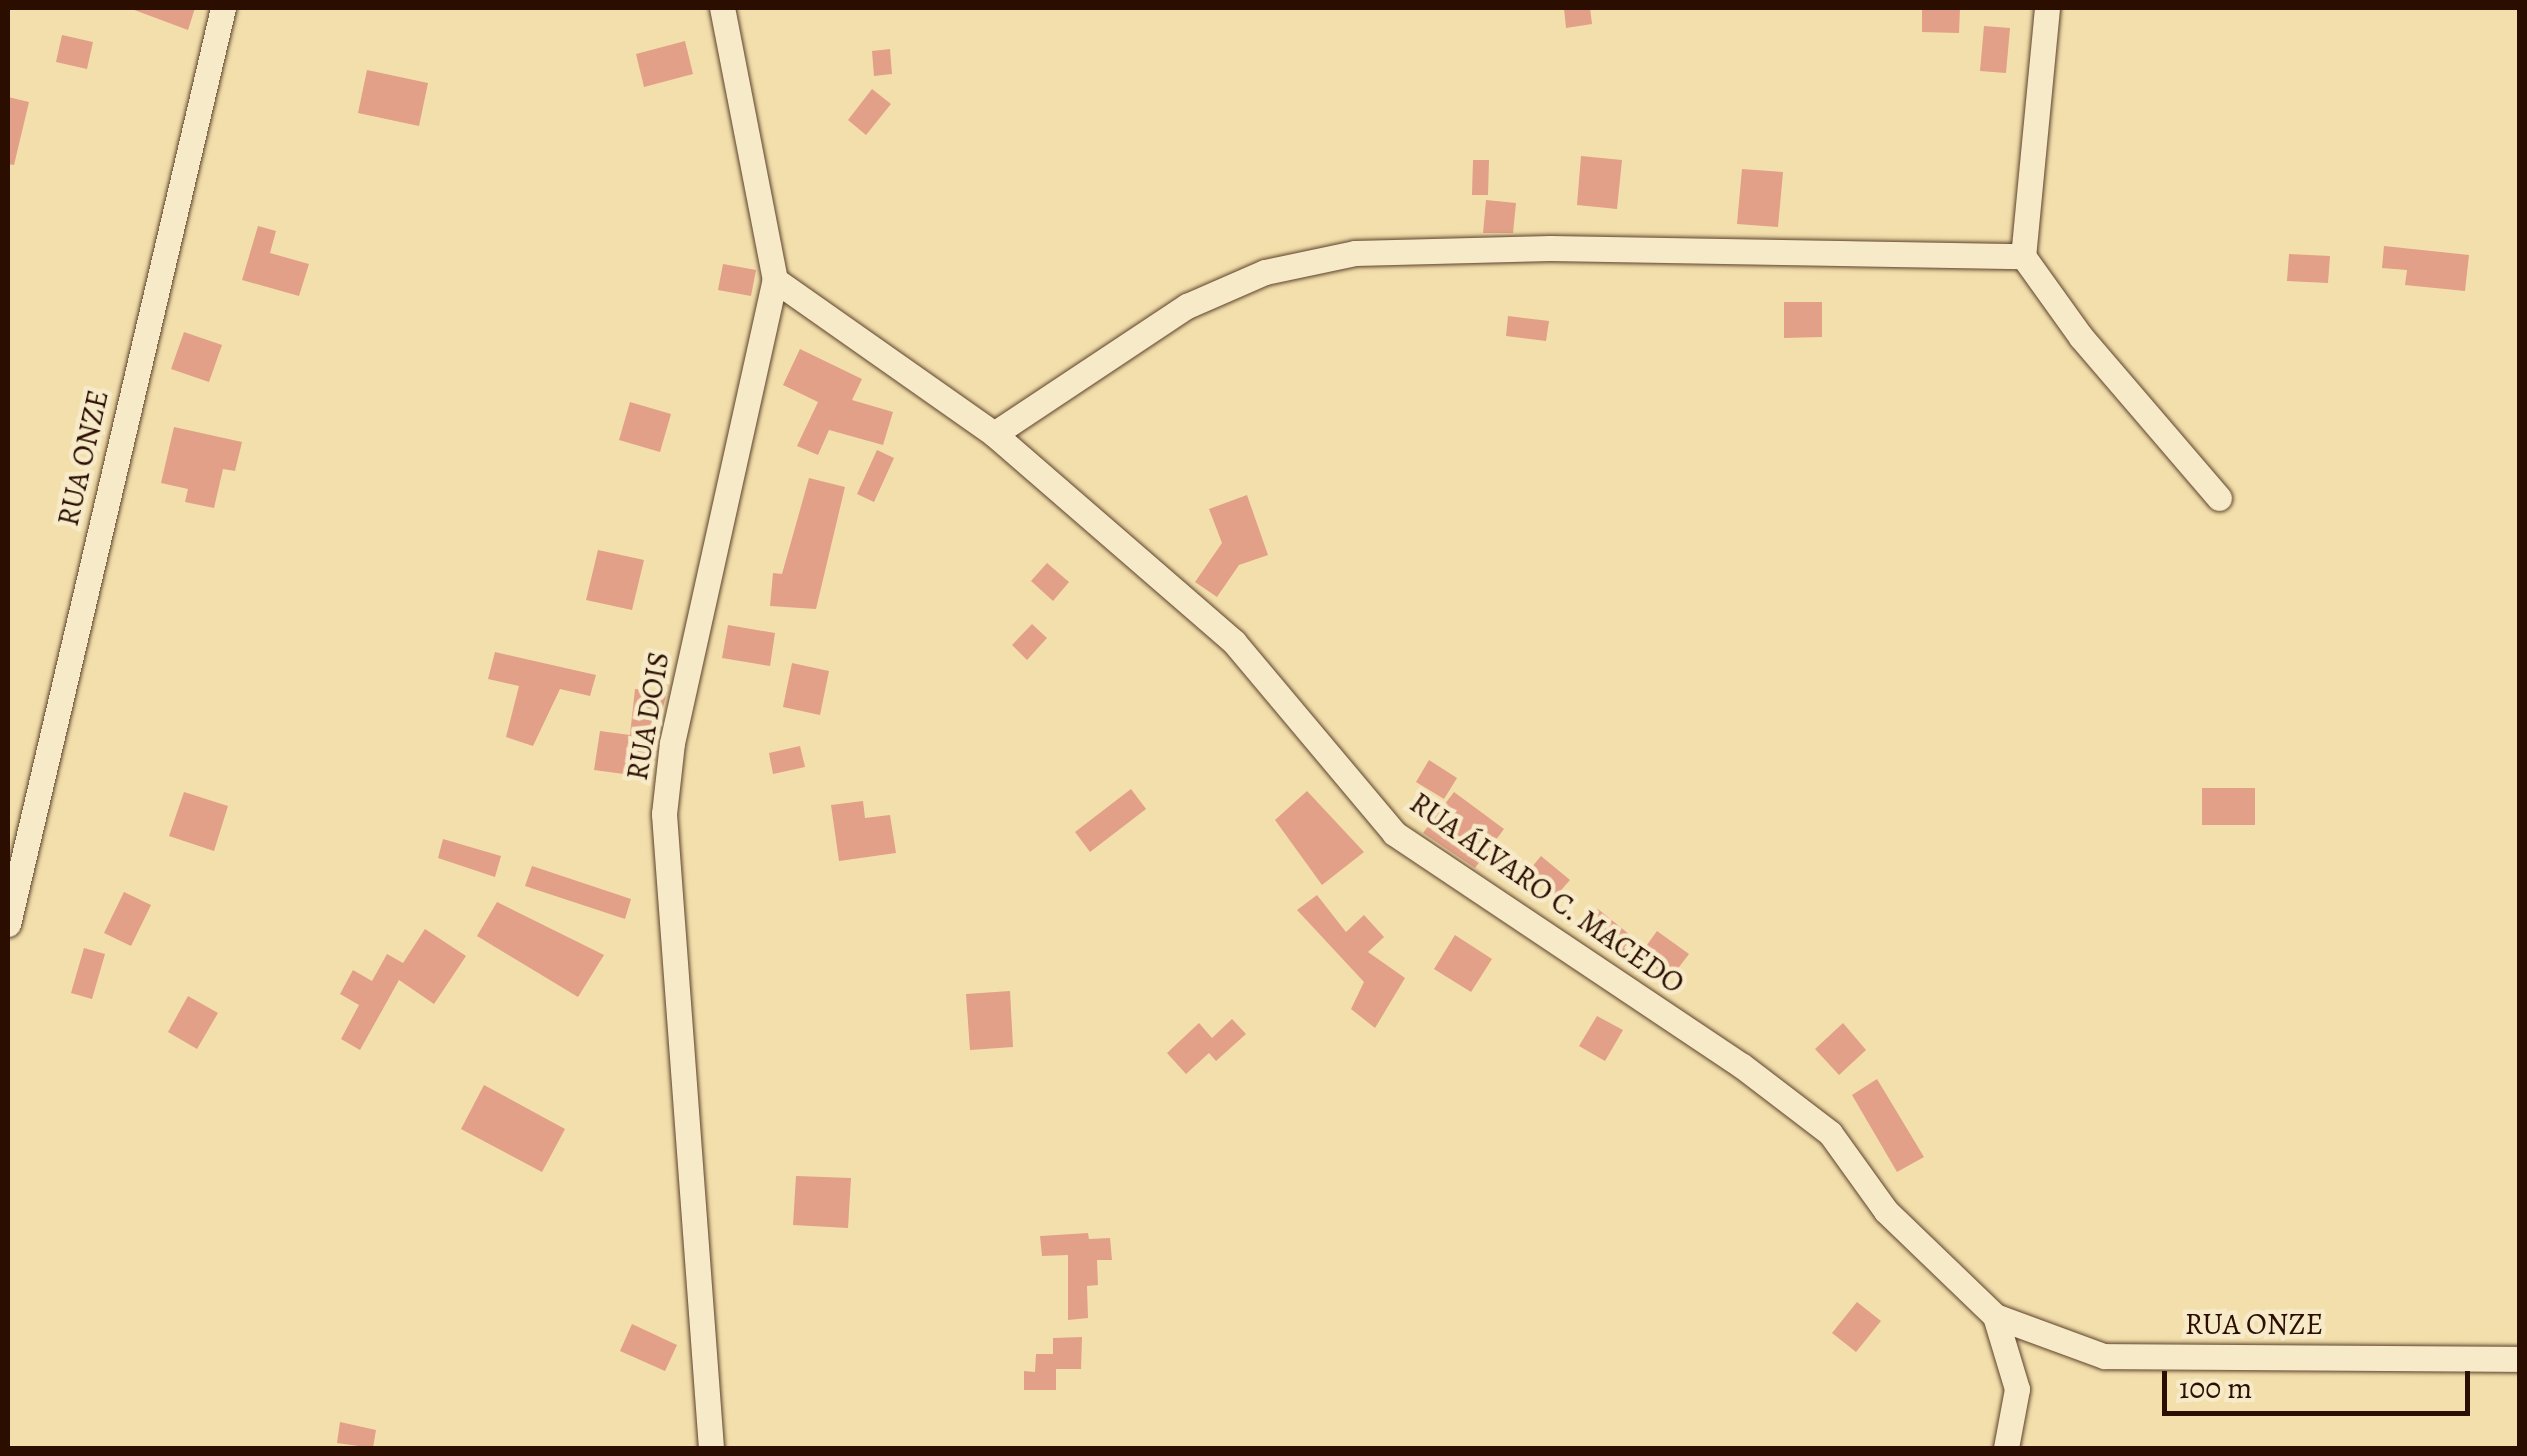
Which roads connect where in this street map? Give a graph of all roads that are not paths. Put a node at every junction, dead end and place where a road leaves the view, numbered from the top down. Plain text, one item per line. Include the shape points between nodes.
1 (223, 8) edge
2 (722, 8) edge
3 (2047, 8) edge
4 (2023, 256) junction
5 (775, 280) junction
6 (994, 434) junction
7 (2220, 498) dead end
8 (8, 924) edge
9 (1995, 1316) junction
10 (2520, 1359) edge
11 (711, 1448) edge
12 (2006, 1448) edge

1 - 8 street, RUA ONZE
2 - 5 street, RUA DOIS
3 - 4 street
4 - 6 street via 1550,248 1355,253 1264,272 1187,306
4 - 7 street via 2081,337
5 - 6 street, RUA ÁLVARO C. MACEDO
5 - 11 street, RUA DOIS via 672,743 664,814
6 - 9 street, RUA ÁLVARO C. MACEDO via 1234,642 1394,834 1792,1102 1839,1144 1926,1255
9 - 10 street, RUA ONZE via 2104,1356
9 - 12 street via 2017,1389

